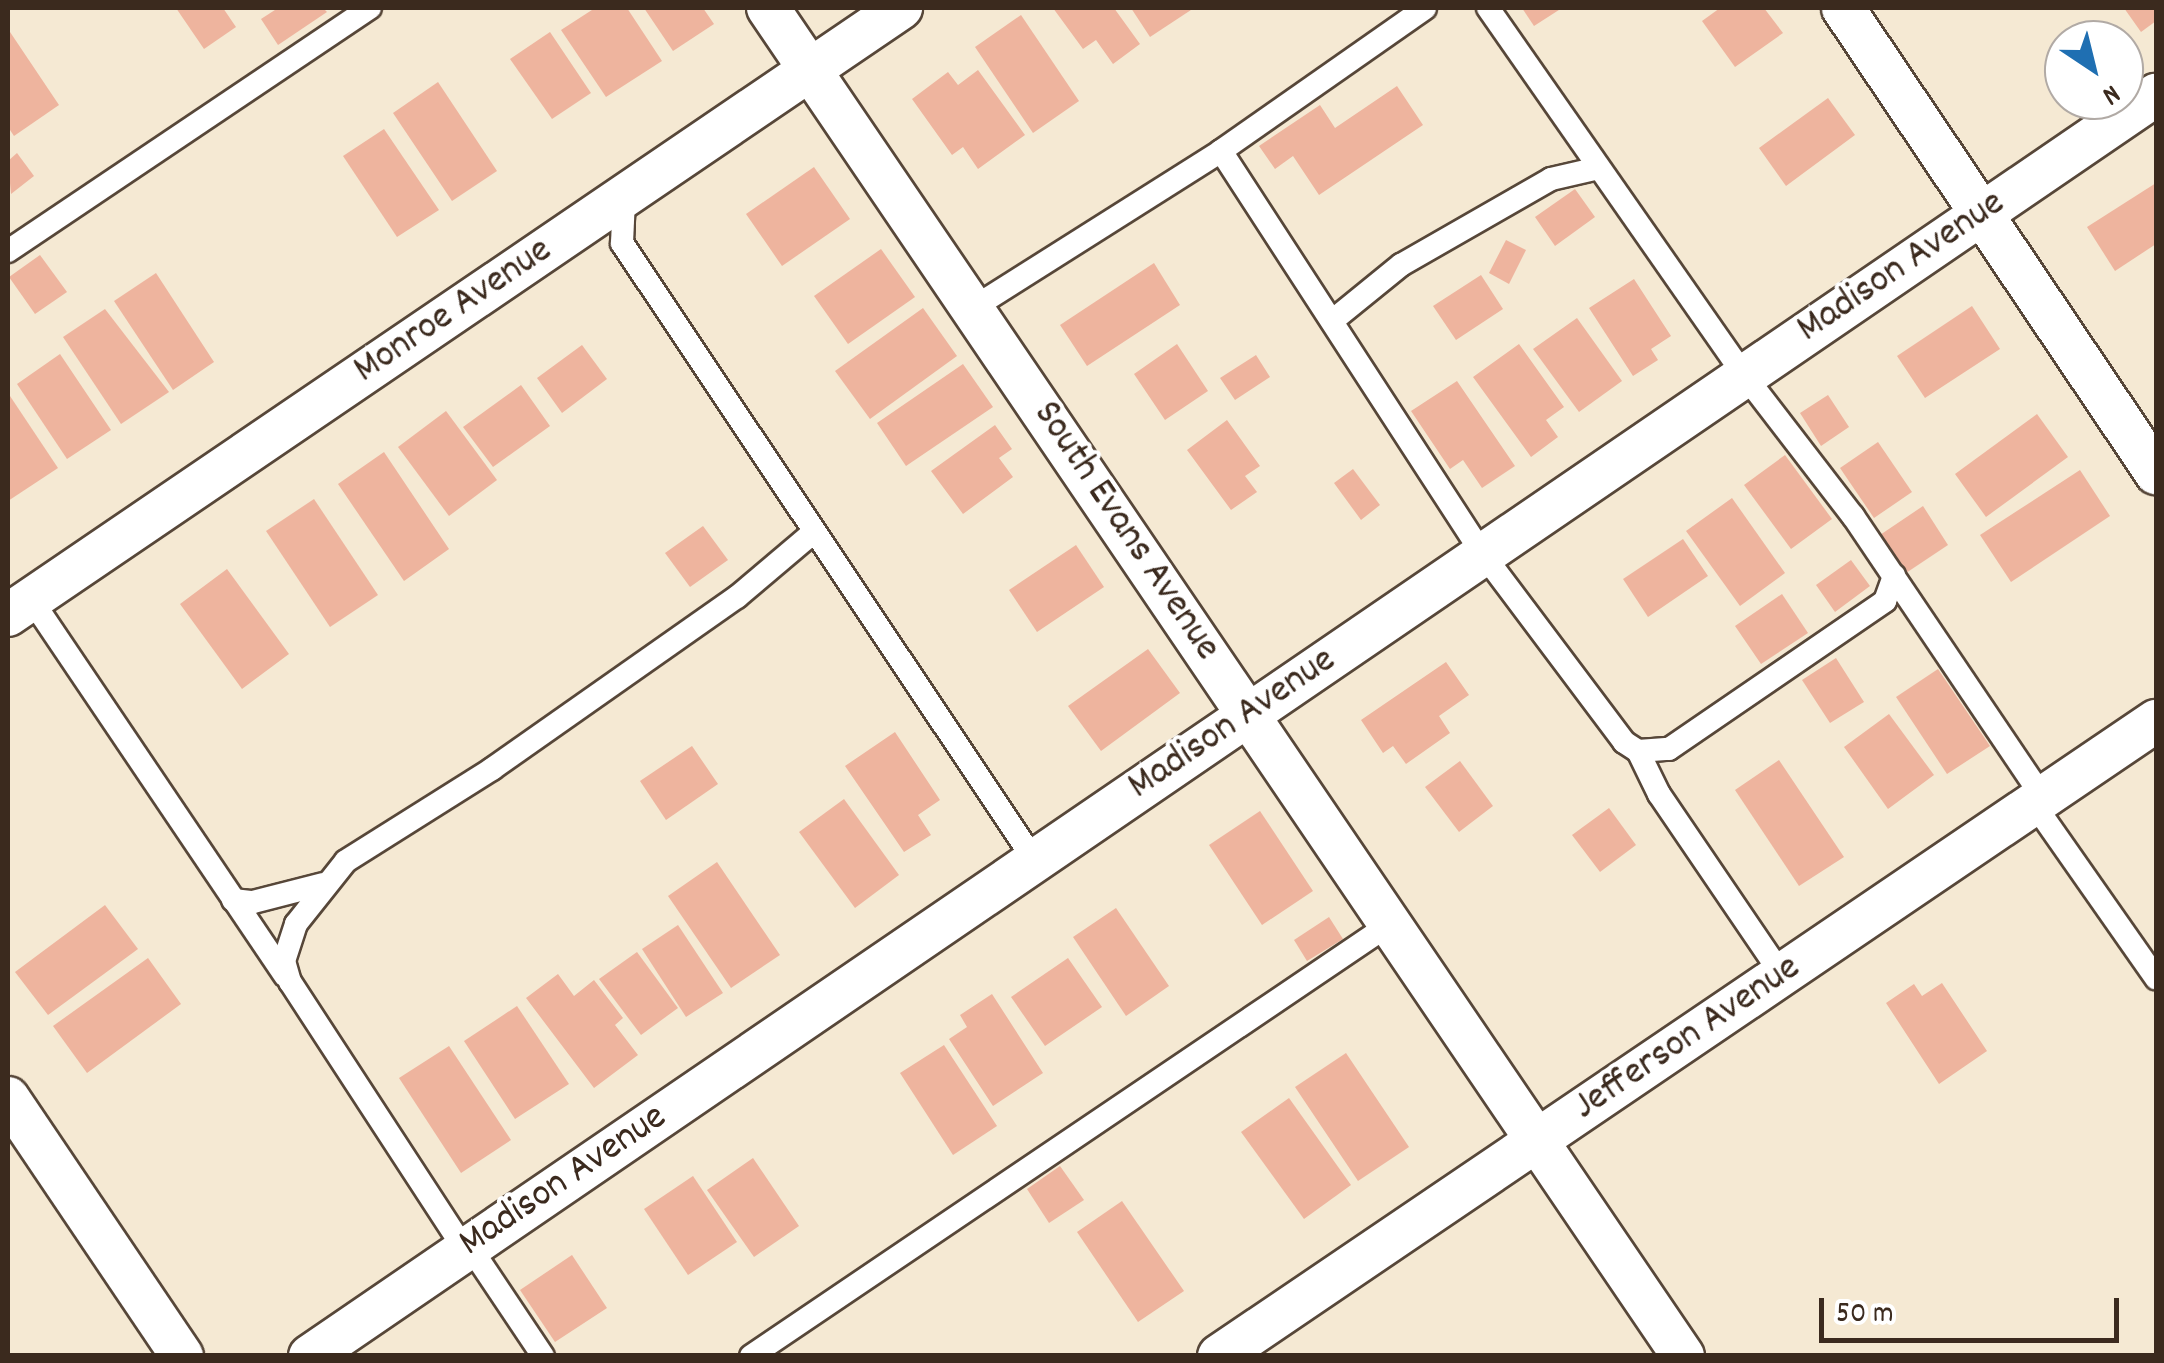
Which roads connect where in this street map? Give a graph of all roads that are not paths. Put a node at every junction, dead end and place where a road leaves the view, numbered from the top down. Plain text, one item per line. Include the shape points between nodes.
1 (370, 8) edge
2 (768, 8) edge
3 (901, 8) edge
4 (1425, 8) edge
5 (1488, 8) edge
6 (1843, 8) edge
7 (810, 70) junction
8 (2156, 95) edge
9 (1221, 151) junction
10 (1599, 168) junction
11 (625, 196) junction
12 (1983, 213) junction
13 (8, 250) edge
14 (972, 308) junction
15 (1332, 322) junction
16 (1744, 376) junction
17 (2156, 473) edge
18 (814, 532) junction
19 (1483, 554) junction
20 (1894, 576) junction
21 (19, 607) edge
22 (1249, 714) junction
23 (2156, 721) edge
24 (1638, 751) junction
25 (2039, 801) junction
26 (1035, 861) junction
27 (323, 884) junction
28 (233, 900) junction
29 (1390, 924) junction
30 (1782, 975) junction
31 (2156, 978) edge
32 (290, 982) junction
33 (8, 1098) edge
34 (1536, 1141) junction
35 (467, 1249) junction
36 (1681, 1355) edge
37 (182, 1356) edge
38 (310, 1356) edge
39 (543, 1356) edge
40 (751, 1356) edge
41 (1219, 1356) edge

1 - 13 lane
2 - 7 street, South Evans Avenue
3 - 7 street, Monroe Avenue
4 - 9 lane
5 - 10 lane
6 - 12 street
7 - 11 street, Monroe Avenue
7 - 14 street, South Evans Avenue
8 - 12 street, Madison Avenue
9 - 14 lane
9 - 15 lane
10 - 15 lane via 1551,179 1418,255
10 - 16 lane
11 - 18 lane via 622,242
11 - 21 street, Monroe Avenue
12 - 16 street, Madison Avenue
12 - 17 street
14 - 22 street, South Evans Avenue
15 - 19 lane
16 - 19 street, Madison Avenue
16 - 20 lane
18 - 26 lane
18 - 27 lane via 738,597 346,862
19 - 22 street, Madison Avenue
19 - 24 lane via 1533,613 1608,729
20 - 24 lane via 1885,601 1669,750
20 - 25 lane
21 - 28 lane
22 - 26 street, Madison Avenue
22 - 29 street, South Evans Avenue
23 - 25 street, Jefferson Avenue
24 - 30 lane via 1659,794
25 - 30 street, Jefferson Avenue
25 - 31 lane
26 - 35 street, Madison Avenue
27 - 28 lane via 254,902
27 - 32 lane via 286,947
28 - 32 lane
29 - 34 street, South Evans Avenue
29 - 40 lane
30 - 34 street, Jefferson Avenue
32 - 35 lane
33 - 37 street
34 - 36 street, South Evans Avenue
34 - 41 street, Jefferson Avenue
35 - 38 street, Madison Avenue
35 - 39 lane

